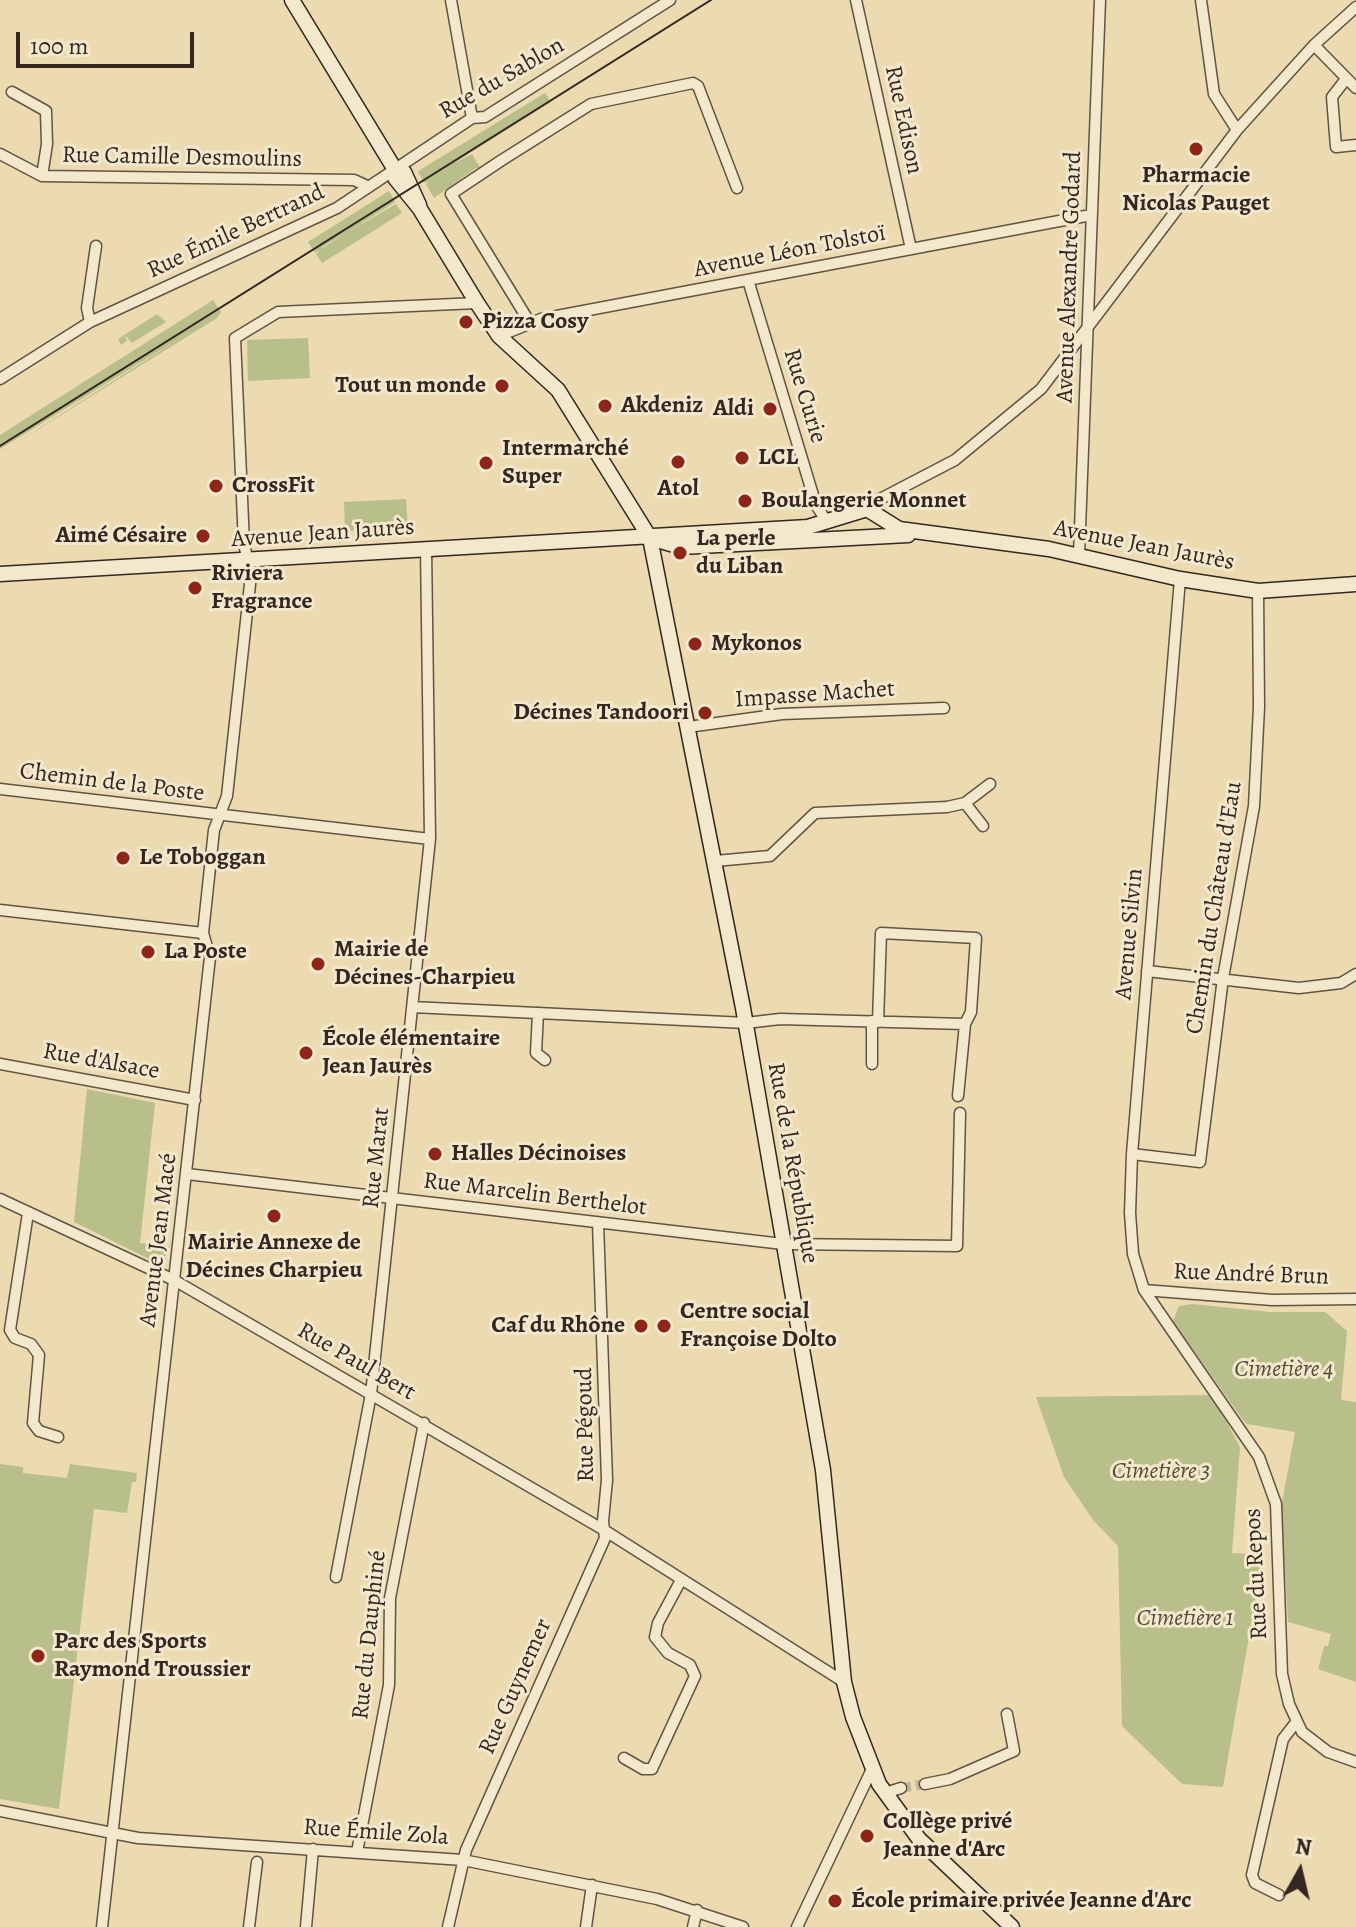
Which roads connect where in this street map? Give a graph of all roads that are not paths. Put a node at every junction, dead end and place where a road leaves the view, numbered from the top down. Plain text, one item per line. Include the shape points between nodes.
1 (292, 0) edge
2 (451, 0) edge
3 (670, 0) edge
4 (856, 0) edge
5 (1100, 0) edge
6 (1201, 0) edge
7 (1353, 15) edge
8 (1314, 45) junction
9 (1346, 79) junction
10 (1356, 88) edge
11 (12, 92) dead end
12 (472, 118) junction
13 (1237, 130) junction
14 (1356, 145) edge
15 (0, 154) edge
16 (394, 168) junction
17 (42, 176) junction
18 (367, 186) junction
19 (737, 188) dead end
20 (1091, 215) junction
21 (96, 246) dead end
22 (911, 249) junction
23 (748, 280) junction
24 (477, 303) junction
25 (90, 322) junction
26 (530, 323) junction
27 (1089, 326) junction
28 (499, 336) junction
29 (0, 379) edge
30 (889, 496) junction
31 (860, 509) junction
32 (879, 519) junction
33 (827, 522) junction
34 (924, 533) junction
35 (864, 537) junction
36 (650, 538) junction
37 (426, 548) junction
38 (1079, 555) junction
39 (250, 560) junction
40 (0, 574) edge
41 (1180, 579) junction
42 (1356, 584) edge
43 (1258, 591) junction
44 (944, 708) dead end
45 (688, 727) junction
46 (990, 784) dead end
47 (0, 789) edge
48 (965, 803) junction
49 (220, 816) junction
50 (983, 826) dead end
51 (430, 839) junction
52 (715, 861) junction
53 (0, 910) edge
54 (203, 933) junction
55 (1147, 971) junction
56 (1356, 974) edge
57 (1223, 978) junction
58 (412, 1007) junction
59 (538, 1013) junction
60 (875, 1022) junction
61 (746, 1023) junction
62 (965, 1024) junction
63 (545, 1060) dead end
64 (0, 1064) edge
65 (872, 1064) dead end
66 (958, 1096) dead end
67 (195, 1100) junction
68 (960, 1113) dead end
69 (1132, 1154) junction
70 (187, 1174) junction
71 (0, 1199) edge
72 (393, 1199) junction
73 (28, 1213) junction
74 (598, 1223) junction
75 (783, 1244) junction
76 (174, 1280) junction
77 (1144, 1290) junction
78 (1356, 1299) edge
79 (371, 1394) junction
80 (424, 1423) junction
81 (58, 1437) dead end
82 (604, 1530) junction
83 (336, 1577) dead end
84 (681, 1580) junction
85 (844, 1682) junction
86 (1007, 1714) dead end
87 (1297, 1721) junction
88 (624, 1758) dead end
89 (1356, 1762) edge
90 (872, 1769) junction
91 (925, 1784) tunnel mouth
92 (901, 1788) tunnel mouth
93 (885, 1793) junction
94 (0, 1811) edge
95 (113, 1832) junction
96 (313, 1849) junction
97 (357, 1852) junction
98 (463, 1860) junction
99 (257, 1862) dead end
100 (592, 1885) junction
101 (1279, 1895) dead end
102 (697, 1910) junction
103 (102, 1927) edge
104 (249, 1927) edge
105 (306, 1927) edge
106 (448, 1927) edge
107 (586, 1927) edge
108 (693, 1927) edge
109 (743, 1927) edge
110 (797, 1927) edge
111 (1011, 1927) edge

1 - 16 street
2 - 12 street
3 - 12 street, Rue du Sablon via 485,117
4 - 22 street, Rue Edison
5 - 20 street, Avenue Alexandre Godard
6 - 13 street via 1214,94
7 - 8 street
8 - 9 street
8 - 13 street
9 - 10 street
9 - 14 street via 1332,97 1336,147
11 - 17 street, Rue Camille Desmoulins via 46,111
12 - 16 street, Rue du Sablon
13 - 27 street
15 - 17 street, Rue Camille Desmoulins
16 - 18 street, Rue Émile Bertrand
16 - 24 street via 395,178
17 - 18 street, Rue Camille Desmoulins via 354,180
18 - 25 street, Rue Émile Bertrand via 337,208
19 - 26 street via 693,83 591,104 451,194
20 - 22 street, Avenue Léon Tolstoï
20 - 27 street, Avenue Alexandre Godard
21 - 25 street via 87,308
22 - 23 street, Avenue Léon Tolstoï
23 - 26 street, Avenue Léon Tolstoï
23 - 33 street, Rue Curie via 816,505
24 - 28 street
24 - 39 street, Avenue Jean Macé via 278,312 235,338 244,544
25 - 29 street, Rue Émile Bertrand
26 - 28 street, Avenue Léon Tolstoï
27 - 30 street via 1041,389 984,439
27 - 38 street, Avenue Alexandre Godard
28 - 36 street via 558,390
30 - 31 street
30 - 32 street
31 - 32 street, Avenue Jean Jaurès via 872,510
31 - 33 street, Avenue Jean Jaurès
32 - 34 street, Avenue Jean Jaurès
32 - 35 street via 877,530
33 - 36 street, Avenue Jean Jaurès
34 - 35 street, Avenue Jean Jaurès
34 - 38 street, Avenue Jean Jaurès
35 - 36 street, Avenue Jean Jaurès via 681,547
36 - 37 street, Avenue Jean Jaurès
36 - 45 street, Rue de la République
37 - 39 street, Avenue Jean Jaurès
37 - 51 street, Rue Marat
38 - 41 street, Avenue Jean Jaurès
39 - 40 street, Avenue Jean Jaurès
39 - 49 street, Avenue Jean Macé via 227,796
41 - 43 street, Avenue Jean Jaurès
41 - 55 street, Avenue Silvin
42 - 43 street, Avenue Jean Jaurès
43 - 57 street, Chemin du Château d'Eau via 1254,806
44 - 45 street, Impasse Machet via 782,714
45 - 52 street, Rue de la République
46 - 48 street
47 - 49 street, Chemin de la Poste
48 - 50 street
48 - 52 street via 815,813 770,856
49 - 51 street, Chemin de la Poste
49 - 54 street, Avenue Jean Macé
51 - 58 street, Rue Marat
52 - 61 street, Rue de la République
53 - 54 street
54 - 67 street, Avenue Jean Macé via 210,957
55 - 57 street
55 - 69 street, Avenue Silvin
56 - 57 street via 1341,983 1299,988
57 - 69 street, Chemin du Château d'Eau via 1200,1162
58 - 59 street
58 - 72 street, Rue Marat
59 - 61 street
59 - 63 street via 536,1053
60 - 61 street
60 - 62 street
60 - 62 street via 881,933 976,938 971,1012
60 - 65 street
61 - 75 street, Rue de la République
62 - 66 street
64 - 67 street, Rue d'Alsace
67 - 70 street, Avenue Jean Macé
68 - 75 street, Rue Marcelin Berthelot via 957,1246
69 - 77 street, Avenue Silvin via 1133,1254
70 - 72 street, Rue Marcelin Berthelot
70 - 76 street, Avenue Jean Macé
71 - 73 street, Rue Paul Bert
72 - 74 street, Rue Marcelin Berthelot
72 - 79 street, Rue Marat
73 - 76 street, Rue Paul Bert
73 - 81 street via 10,1330 39,1355 33,1423 39,1431
74 - 75 street, Rue Marcelin Berthelot
74 - 82 street, Rue Pégoud
75 - 85 street, Rue de la République via 823,1470
76 - 79 street, Rue Paul Bert
76 - 95 street, Avenue Jean Macé
77 - 78 street, Rue André Brun via 1272,1300
77 - 87 street, Rue du Repos via 1259,1457 1276,1504 1282,1674
79 - 80 street, Rue Paul Bert
79 - 83 street, Rue Marat
80 - 82 street, Rue Paul Bert
80 - 97 street, Rue du Dauphiné via 390,1598 389,1685
82 - 84 street, Rue Paul Bert
82 - 98 street, Rue Guynemer via 605,1538
84 - 85 street, Rue Paul Bert
84 - 88 street via 655,1637 668,1653 690,1665 695,1676 652,1769
85 - 90 street, Rue de la République
86 - 91 street via 1014,1751 950,1779
87 - 89 street, Rue du Repos via 1302,1732 1328,1752
87 - 101 street via 1283,1739 1252,1875 1255,1883
90 - 93 street, Rue de la République
90 - 110 street
92 - 93 street
93 - 111 street, Rue de la République via 934,1855
94 - 95 street, Rue Émile Zola
95 - 96 street, Rue Émile Zola
95 - 103 street, Avenue Jean Macé
96 - 97 street, Rue Émile Zola
96 - 105 street
97 - 98 street, Rue Émile Zola
98 - 100 street, Rue Émile Zola
98 - 106 street, Rue Guynemer
99 - 104 street
100 - 102 street, Rue Émile Zola
100 - 107 street
102 - 108 street
102 - 109 street, Rue Émile Zola

